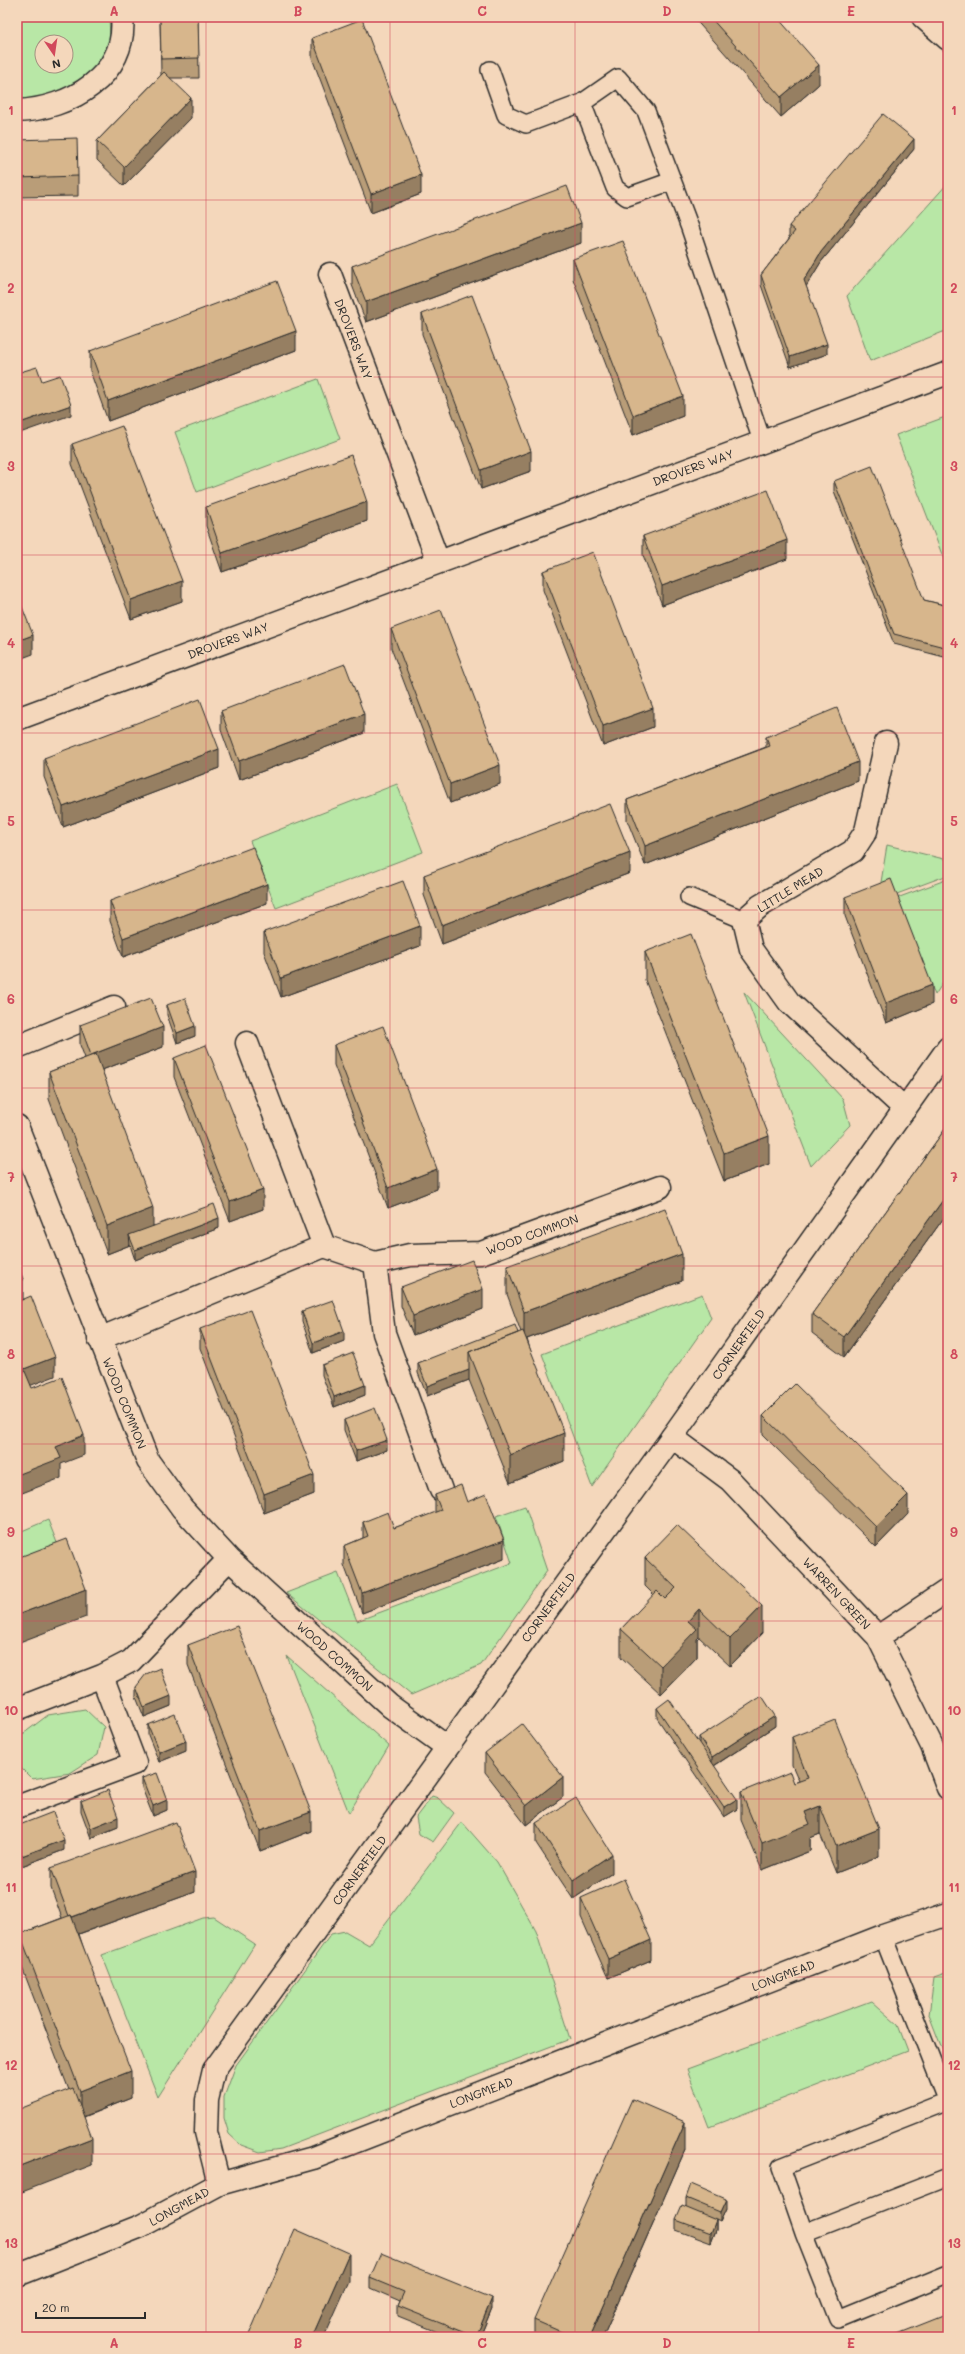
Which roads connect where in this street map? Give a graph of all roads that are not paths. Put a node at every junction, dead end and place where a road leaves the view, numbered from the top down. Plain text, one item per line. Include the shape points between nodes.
1 (122, 17) edge
2 (923, 17) edge
3 (948, 39) edge
4 (490, 70) dead end
5 (582, 103) junction
6 (17, 111) edge
7 (672, 181) junction
8 (330, 274) dead end
9 (948, 373) edge
10 (762, 441) junction
11 (438, 561) junction
12 (17, 719) edge
13 (886, 742) dead end
14 (689, 896) dead end
15 (744, 920) junction
16 (114, 1008) dead end
17 (247, 1043) dead end
18 (17, 1047) edge
19 (948, 1048) edge
20 (905, 1109) junction
21 (17, 1126) edge
22 (660, 1187) dead end
23 (324, 1246) junction
24 (375, 1264) junction
25 (99, 1339) junction
26 (672, 1437) junction
27 (441, 1490) dead end
28 (229, 1559) junction
29 (948, 1590) edge
30 (878, 1636) junction
31 (102, 1676) junction
32 (17, 1709) edge
33 (447, 1747) junction
34 (948, 1788) edge
35 (17, 1808) edge
36 (948, 1914) edge
37 (883, 1936) junction
38 (948, 2102) edge
39 (948, 2177) edge
40 (219, 2184) junction
41 (804, 2233) junction
42 (948, 2274) edge
43 (17, 2275) edge

1 - 6 street via 123,31 112,63 93,86 60,104
2 - 3 street
4 - 5 lane via 506,115 526,124
5 - 7 lane via 615,188 628,196
5 - 7 lane via 618,78 646,111
7 - 10 lane
8 - 11 street, DROVERS WAY
9 - 10 street, DROVERS WAY
10 - 11 street, DROVERS WAY
11 - 12 street, DROVERS WAY
13 - 15 street, LITTLE MEAD via 866,831 853,851 760,906
14 - 15 lane
15 - 20 street, LITTLE MEAD via 751,949 789,1002
16 - 18 street
17 - 23 street
19 - 20 street, CORNERFIELD
20 - 26 street, CORNERFIELD
21 - 25 street, WOOD COMMON
22 - 24 street, WOOD COMMON via 481,1253 410,1255
23 - 24 street
23 - 25 street
24 - 27 street via 384,1333
25 - 28 street, WOOD COMMON via 148,1461 182,1508
26 - 30 street, WARREN GREEN via 730,1480
26 - 33 street, CORNERFIELD
28 - 31 street via 131,1661
28 - 33 street, WOOD COMMON via 390,1706
29 - 30 street
30 - 34 street, WARREN GREEN via 932,1746
31 - 32 street
31 - 35 street via 135,1763
33 - 40 street, CORNERFIELD via 214,2070 207,2100 206,2132
36 - 37 street, LONGMEAD
37 - 38 lane
37 - 40 street, LONGMEAD via 313,2158
38 - 41 lane via 781,2167
39 - 41 lane
40 - 43 street, LONGMEAD via 141,2226
41 - 42 lane via 838,2319

